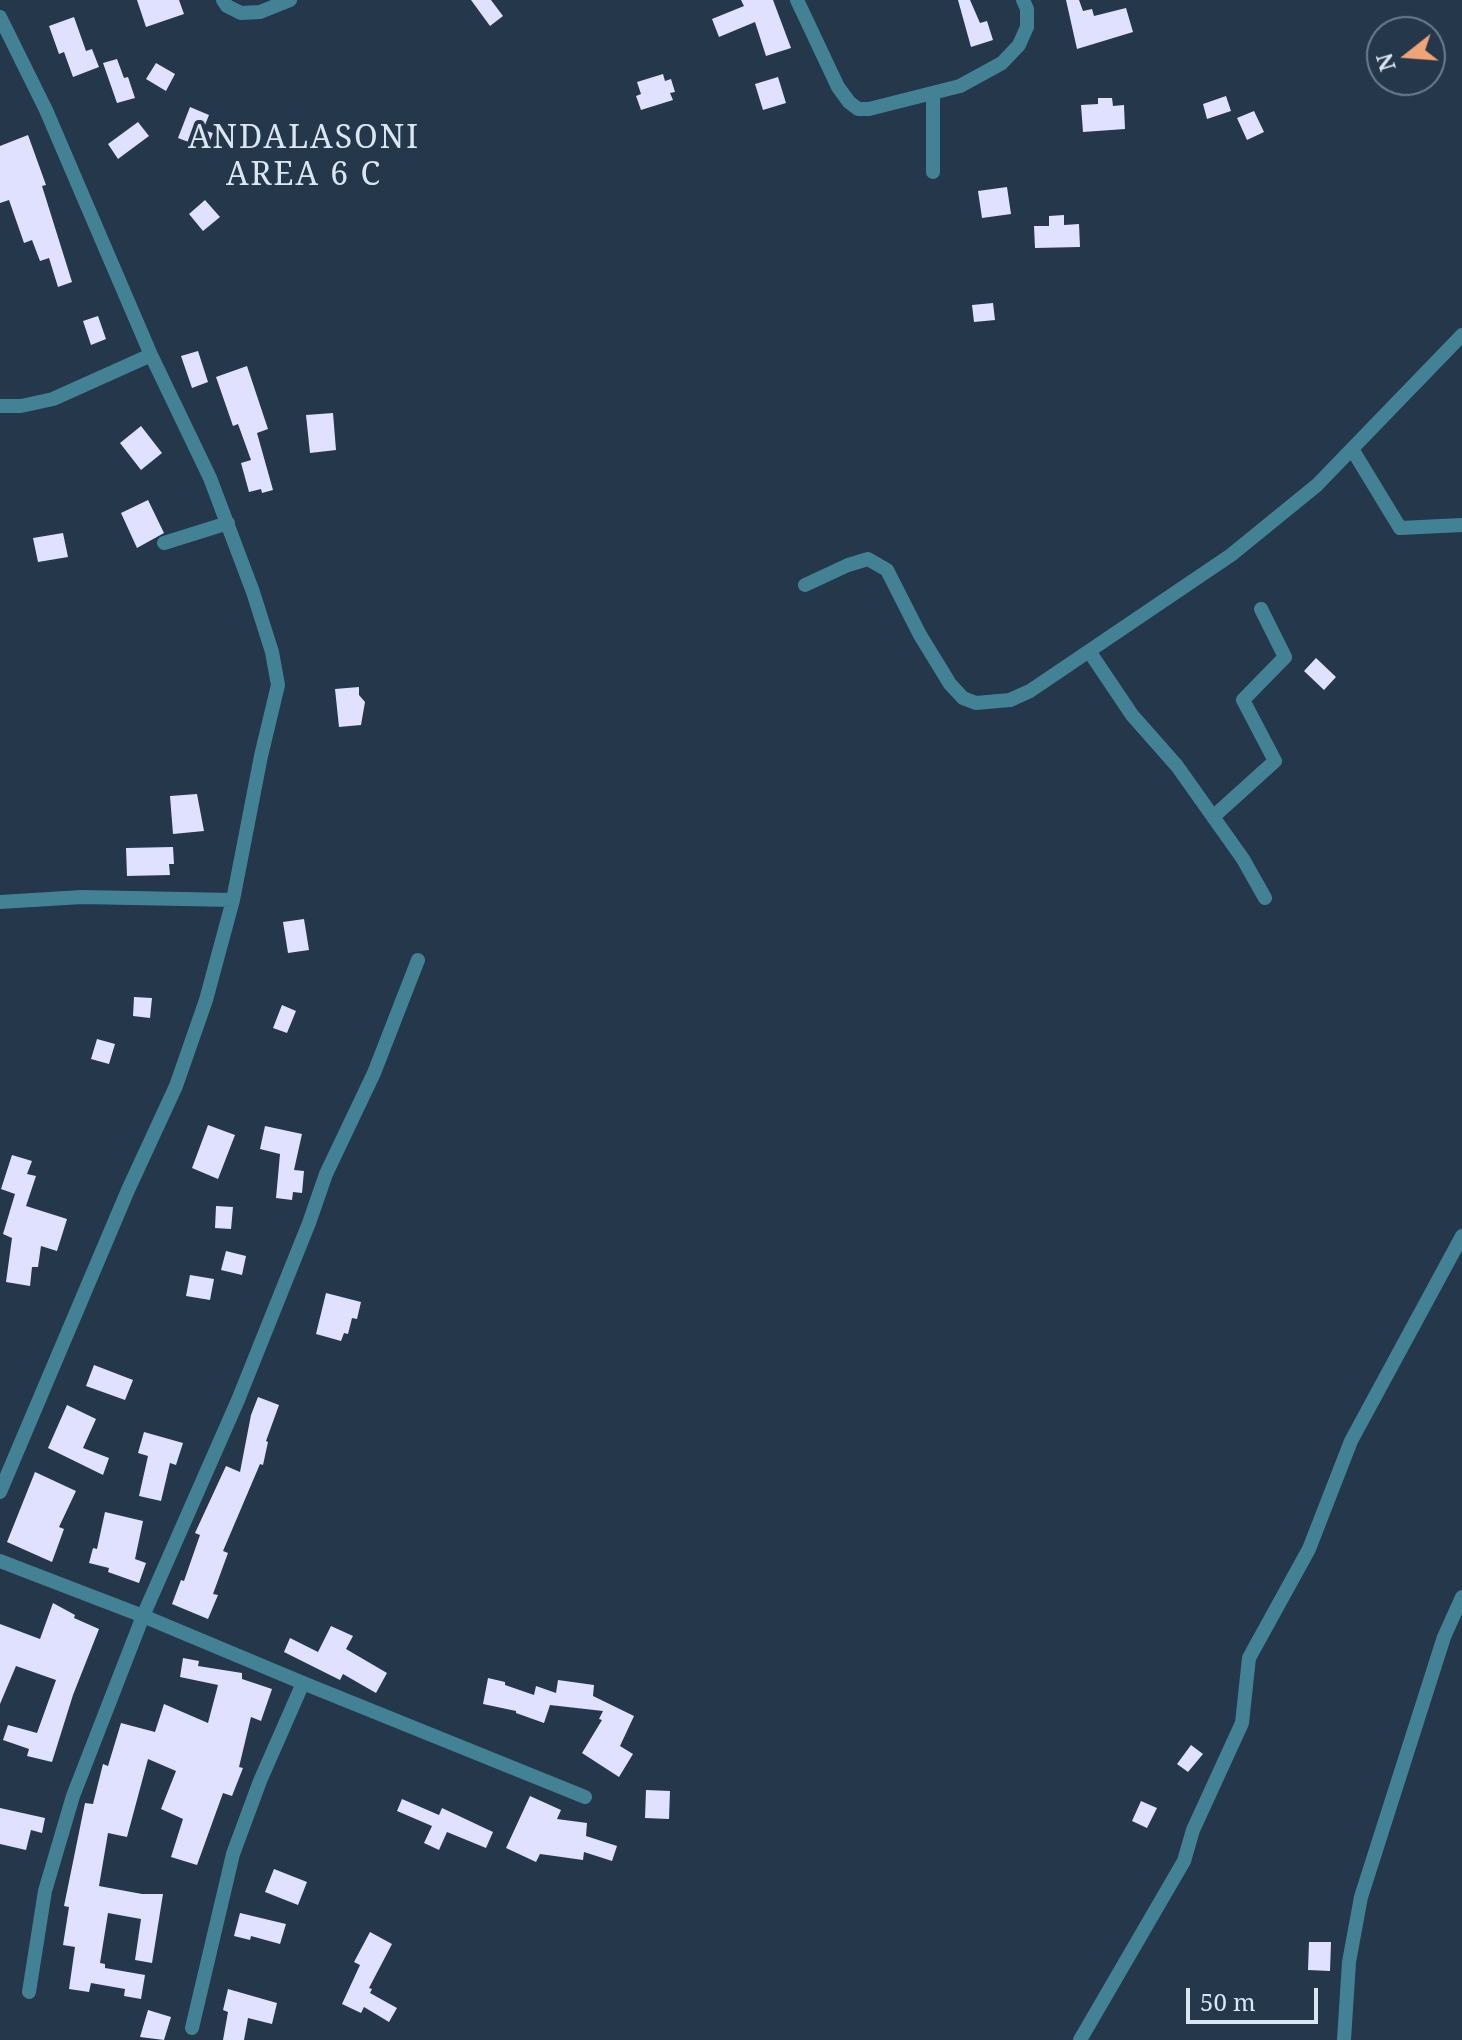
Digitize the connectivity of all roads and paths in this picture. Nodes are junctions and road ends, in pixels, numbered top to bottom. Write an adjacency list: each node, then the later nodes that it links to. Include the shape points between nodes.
1 (223, 0): 2 (street, via 241,13)
2 (290, 0)
3 (797, 0): 7 (street, via 838,87 858,109)
4 (1023, 0): 7 (street, via 1027,27 1002,63)
5 (0, 17): 6 (street)
6 (4, 33): 10 (street, via 46,110)
7 (933, 94): 8 (street)
8 (933, 172)
9 (1462, 335): 12 (street)
10 (151, 355): 11 (street, via 53,399); 13 (street)
11 (0, 406)
12 (1352, 449): 14 (street, via 1400,528); 18 (street, via 1317,485 1231,555)
13 (228, 523): 15 (street); 21 (street, via 278,685)
14 (1462, 525)
15 (164, 543)
16 (805, 585): 18 (street, via 868,559 887,570 950,684 976,703 1020,695)
17 (1261, 609): 19 (street, via 1285,657 1243,700 1275,761)
18 (1089, 651): 19 (street)
19 (1213, 817): 20 (street)
20 (1265, 898)
21 (233, 900): 22 (street, via 82,897); 25 (street, via 176,1086)
22 (0, 902)
23 (418, 960): 28 (street, via 374,1073 326,1174 238,1400)
24 (1462, 1236): 33 (street, via 1351,1441 1309,1549 1249,1658 1242,1723 1184,1861)
25 (0, 1492)
26 (0, 1561): 28 (street)
27 (1462, 1597): 34 (street, via 1444,1637 1361,1897 1349,1962)
28 (143, 1616): 29 (street); 31 (street, via 73,1796 45,1891)
29 (303, 1683): 30 (street); 32 (street, via 233,1854)
30 (585, 1797)
31 (29, 1992)
32 (192, 2028)
33 (1080, 2040)
34 (1344, 2040)

